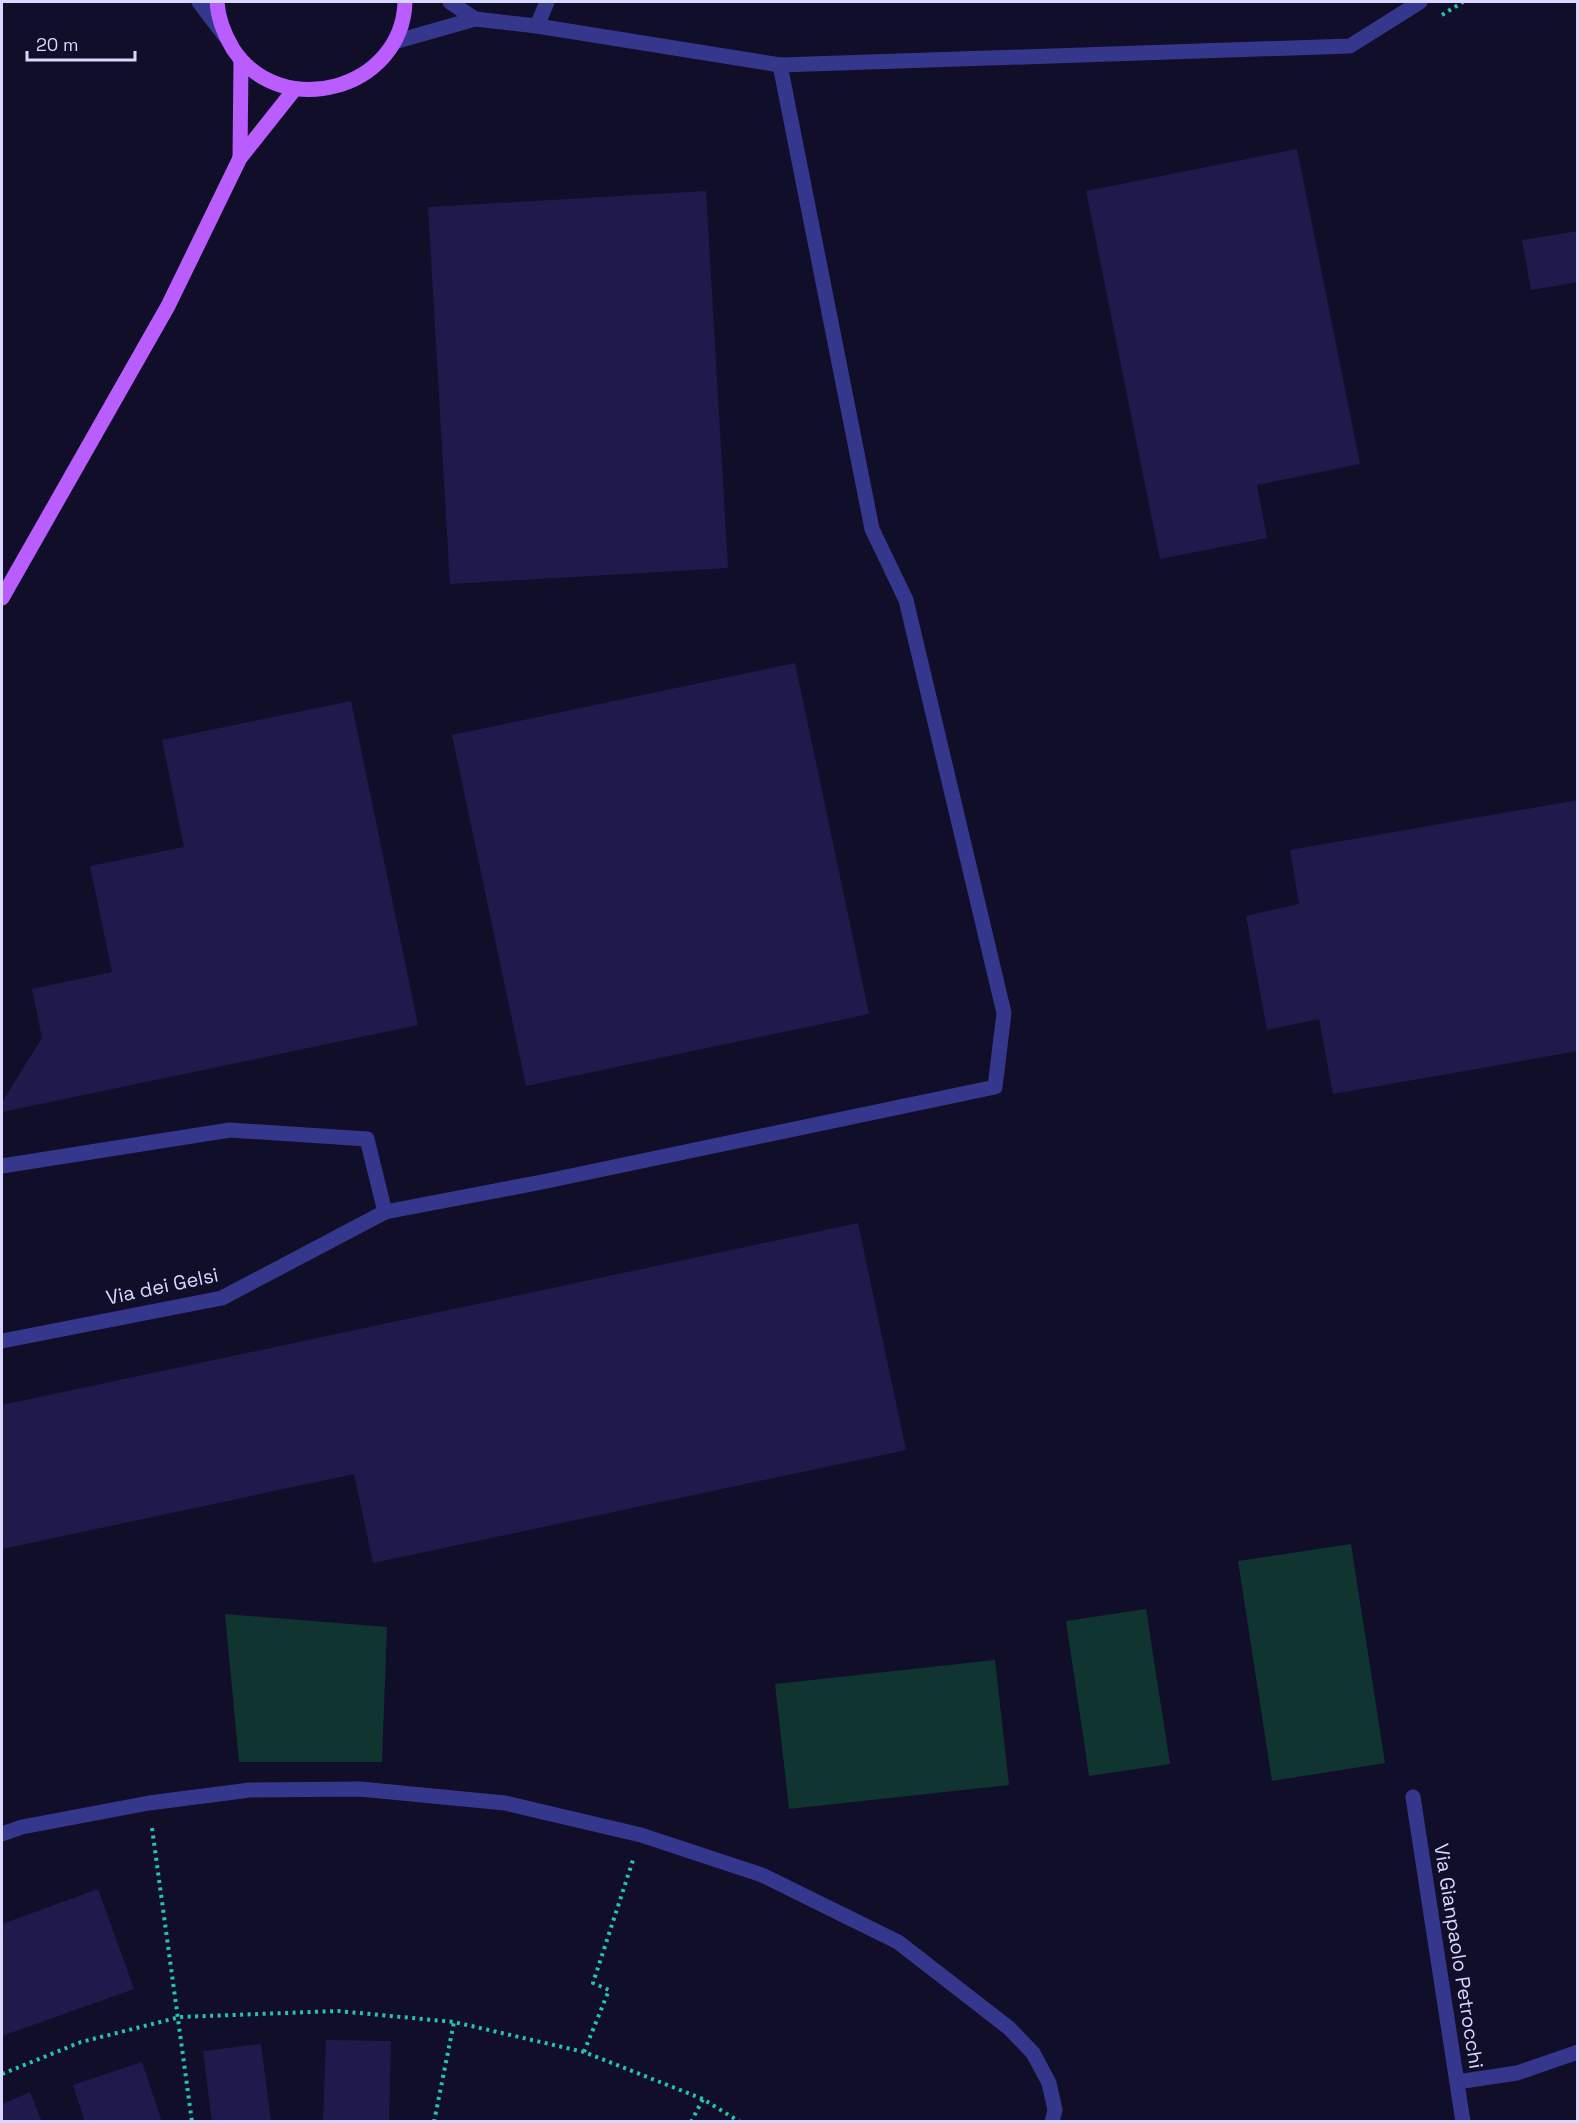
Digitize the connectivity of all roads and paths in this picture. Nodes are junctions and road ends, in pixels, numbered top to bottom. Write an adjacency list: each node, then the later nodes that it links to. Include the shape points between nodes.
1 (199, 2): 9 (street)
2 (217, 2): 9 (main road)
3 (405, 2): 10 (main road)
4 (450, 2): 7 (street)
5 (547, 2): 8 (street)
6 (1420, 2): 12 (street, via 1350,46)
7 (475, 19): 8 (street); 10 (street)
8 (537, 26): 12 (street)
9 (225, 35): 11 (main road)
10 (394, 42): 13 (main road, via 375,67 357,80 316,91)
11 (242, 61): 13 (main road, via 266,80); 14 (main road)
12 (780, 65): 17 (street, Via dei Gelsi, via 872,529 906,600 1004,1013 995,1087)
13 (294, 90): 14 (main road)
14 (240, 158): 15 (main road, via 168,306)
15 (2, 598)
16 (2, 1166): 17 (street, via 230,1130 366,1139)
17 (385, 1212): 18 (street, Via dei Gelsi, via 222,1298)
18 (2, 1341)
19 (1413, 1797): 28 (street, Via Gianpaolo Petrocchi)
20 (149, 1803): 21 (street); 22 (street, via 250,1790 360,1789 505,1803); 23 (path)
21 (2, 1834)
22 (641, 1835): 25 (path, via 594,1983 609,1990); 34 (street, via 762,1875 898,1942 1009,2028 1033,2053 1049,2083 1055,2110)
23 (180, 2017): 24 (path, via 338,2011); 27 (path, via 81,2042); 30 (path)
24 (454, 2022): 25 (path); 31 (path)
25 (584, 2052): 29 (path)
26 (1578, 2052): 28 (street, via 1517,2073)
27 (2, 2074)
28 (1457, 2082): 35 (street, Via Gianpaolo Petrocchi)
29 (703, 2099): 32 (path); 33 (path)
30 (192, 2121)
31 (434, 2121)
32 (691, 2121)
33 (740, 2121)
34 (1052, 2121)
35 (1463, 2121)

